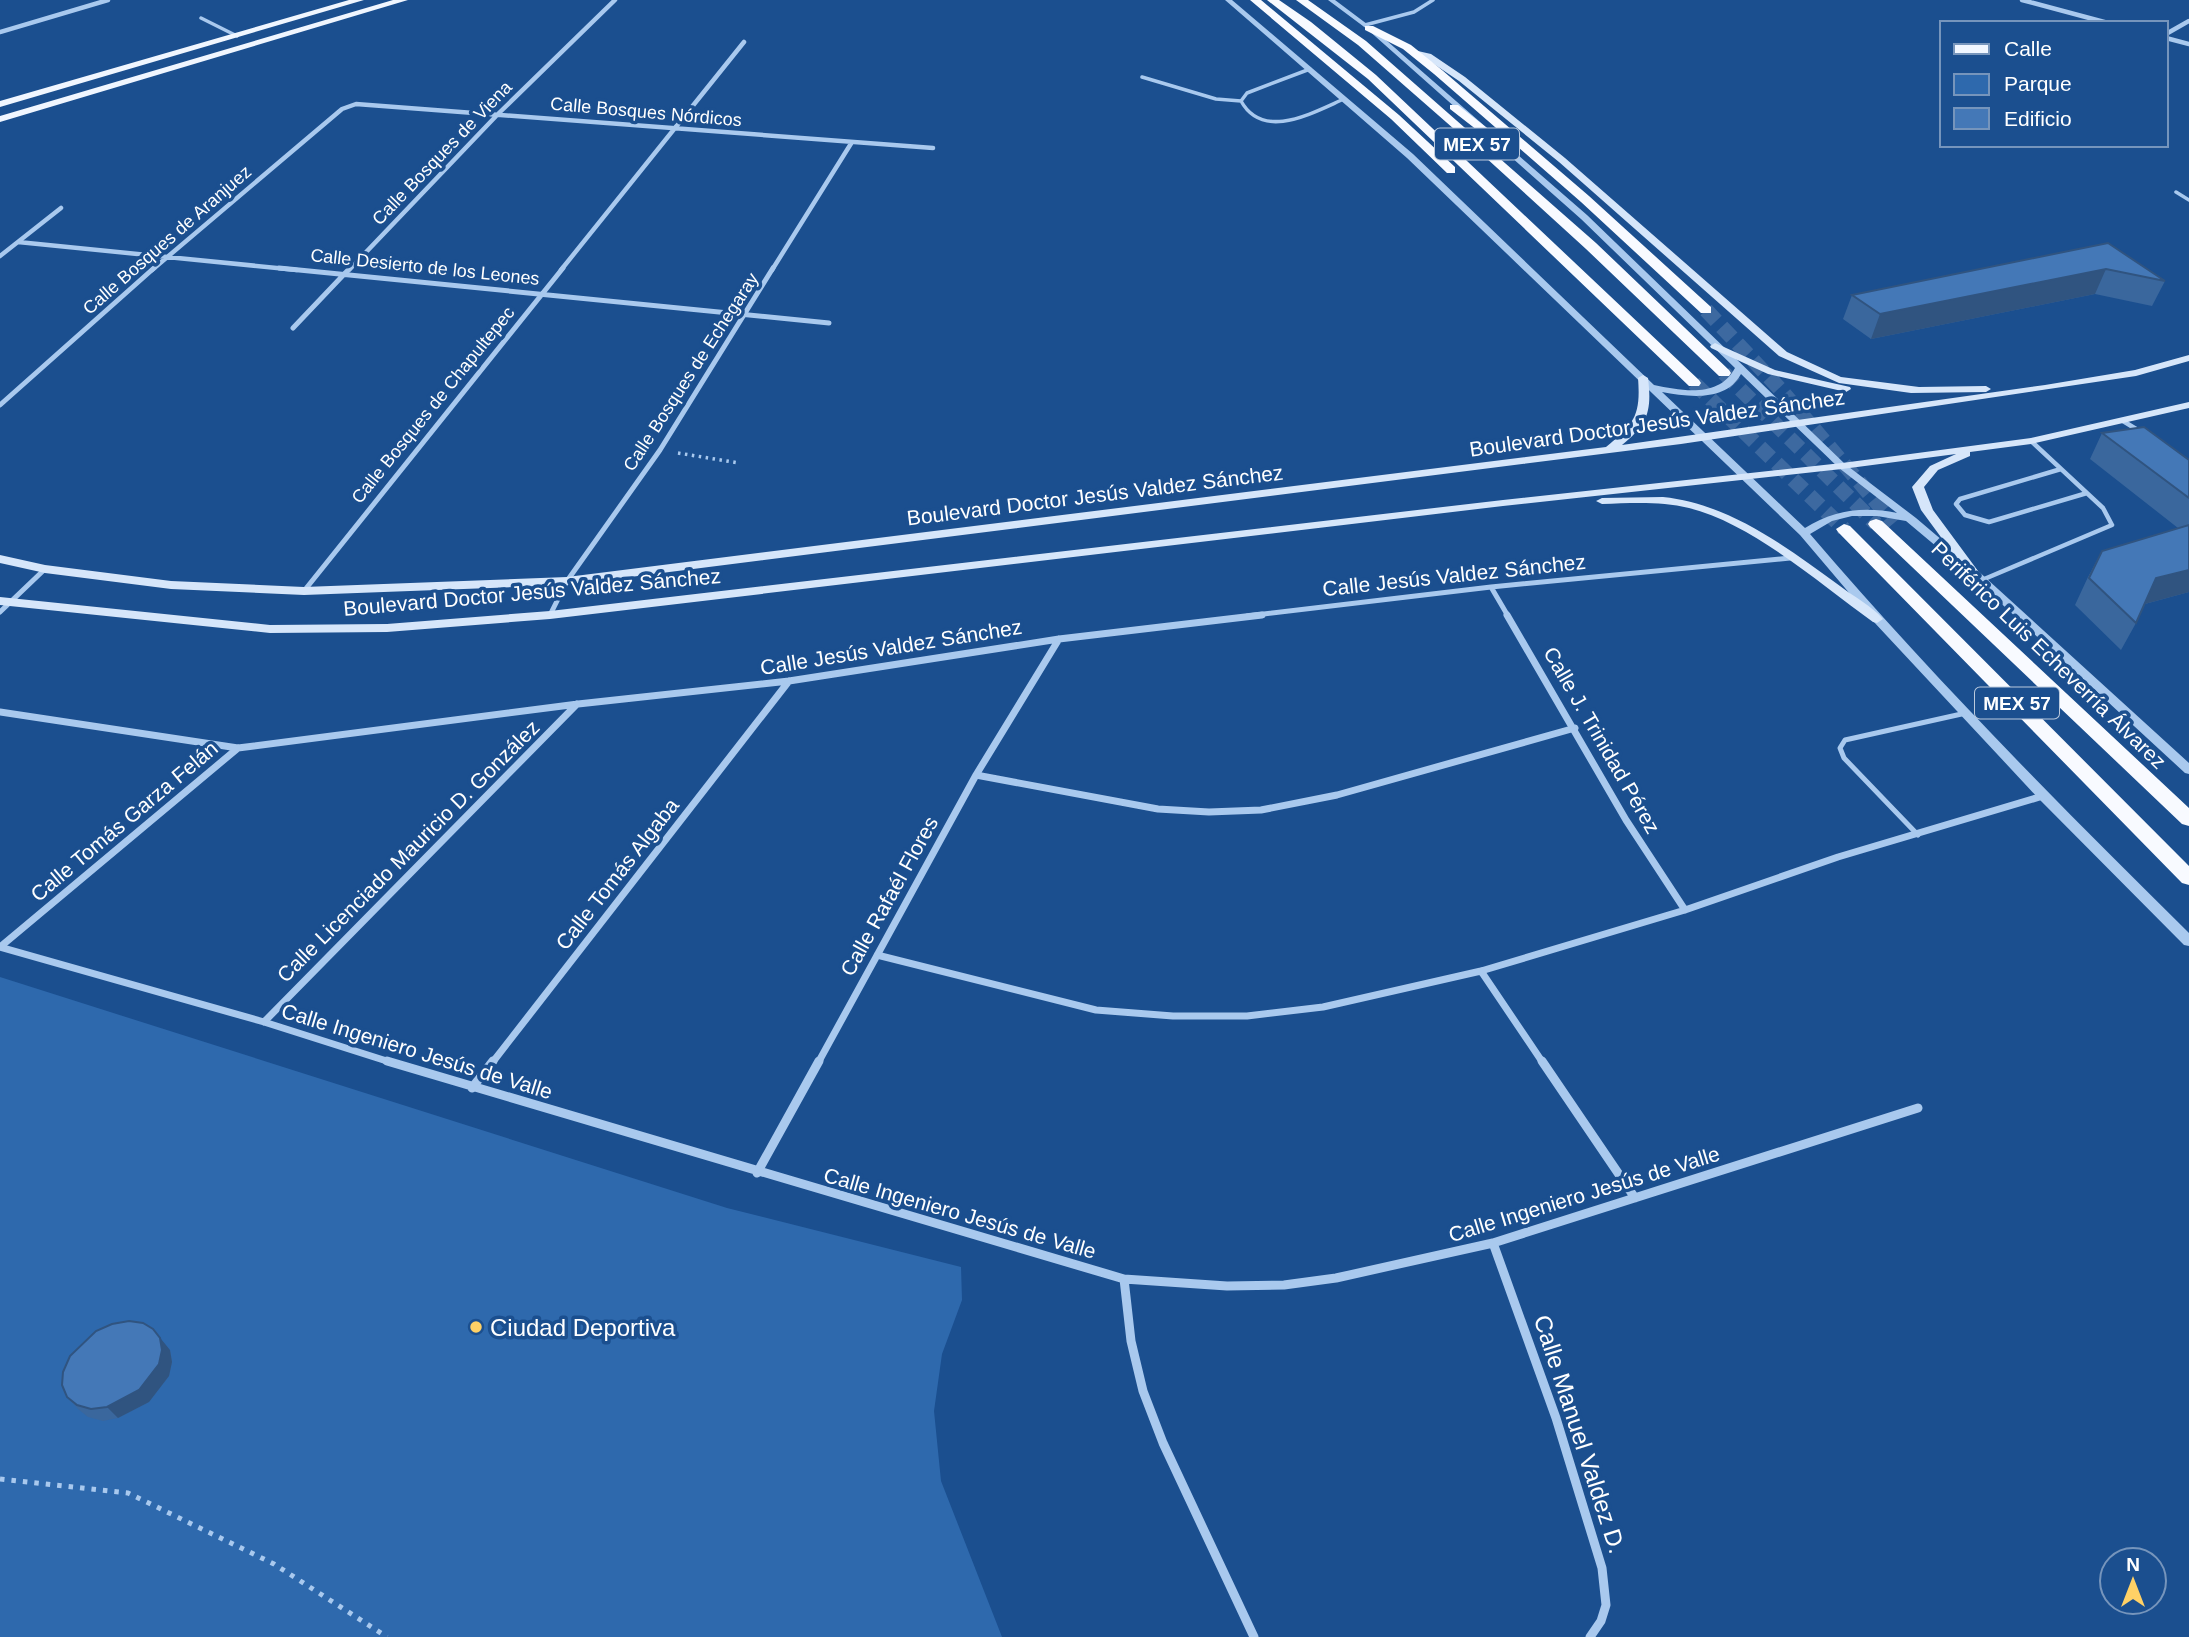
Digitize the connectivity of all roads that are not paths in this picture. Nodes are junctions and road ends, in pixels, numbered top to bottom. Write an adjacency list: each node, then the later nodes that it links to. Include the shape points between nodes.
1 (108, 0): 16 (street)
2 (359, 0): 18 (main road)
3 (402, 0): 27 (main road)
4 (615, 0): 32 (street, Calle Bosques de Viena)
5 (1228, 0): 24 (street)
6 (1255, 0): 41 (highway, via 1395,117 1466,184)
7 (1272, 0): 41 (highway, MEX 57, via 1372,77)
8 (1301, 0): 21 (highway, MEX 57)
9 (1331, 0): 15 (street)
10 (1433, 0): 15 (lane, via 1414,12)
11 (2022, 0): 13 (street)
12 (201, 18): 18 (lane)
13 (2101, 21)
14 (2189, 21): 17 (street)
15 (1367, 26): 23 (highway); 35 (street)
16 (0, 32)
17 (2168, 35)
18 (237, 36): 26 (main road)
19 (2168, 37): 22 (street)
20 (744, 42): 34 (street, Calle Bosques de Chapultepec)
21 (1362, 43): 35 (highway); 54 (highway, MEX 57, via 1560,218)
22 (2189, 44)
23 (1412, 51): 47 (highway); 59 (main road, via 1428,55 1462,79 1562,160 1783,354 1839,380)
24 (1310, 69): 28 (street); 29 (lane, via 1247,93)
25 (1142, 77): 29 (lane, via 1216,99)
26 (56, 88): 27 (main road); 30 (main road)
27 (71, 98): 33 (main road)
28 (1344, 99): 29 (lane, via 1292,121 1254,117); 55 (street)
29 (1241, 101)
30 (0, 104)
31 (356, 104): 32 (street, Calle Bosques Nórdicos); 44 (street, Calle Bosques de Aranjuez, via 342,109)
32 (498, 114): 34 (street, Calle Bosques Nórdicos); 45 (street, Calle Bosques de Viena)
33 (0, 119)
34 (677, 128): 36 (street, Calle Bosques Nórdicos); 46 (street, Calle Bosques de Chapultepec)
35 (1481, 128): 51 (street, via 1593,226)
36 (852, 142): 37 (street, Calle Bosques Nórdicos); 48 (street, Calle Bosques de Echegaray)
37 (933, 148)
38 (2176, 192): 39 (lane)
39 (2189, 200)
40 (61, 208): 42 (street)
41 (1513, 211): 56 (highway, MEX 57)
42 (18, 242): 43 (street); 44 (street, Calle Desierto de los Leones)
43 (0, 256)
44 (167, 257): 45 (street, Calle Desierto de los Leones); 60 (street, Calle Bosques de Aranjuez)
45 (345, 273): 46 (street, Calle Desierto de los Leones); 50 (street, Calle Bosques de Viena)
46 (541, 293): 48 (street, Calle Desierto de los Leones); 85 (street, Calle Bosques de Chapultepec)
47 (1706, 310)
48 (745, 315): 49 (street, Calle Desierto de los Leones); 83 (street, Calle Bosques de Echegaray, via 660,450)
49 (829, 323)
50 (293, 328)
51 (1715, 346): 53 (street); 59 (main road, via 1772,372 1838,389)
52 (2189, 358): 58 (main road, Boulevard Doctor Jesús Valdez Sánchez, via 2136,373)
53 (1740, 368): 57 (street, via 1737,378 1712,391 1693,394); 63 (street)
54 (1724, 373)
55 (1643, 378): 57 (street); 68 (main road, via 1643,419)
56 (1694, 383)
57 (1652, 387): 65 (street)
58 (2045, 388): 59 (main road); 63 (main road, Boulevard Doctor Jesús Valdez Sánchez)
59 (1920, 390)
60 (0, 405)
61 (2189, 405): 62 (main road, Boulevard Doctor Jesús Valdez Sánchez)
62 (2123, 421): 64 (lane); 66 (main road, Boulevard Doctor Jesús Valdez Sánchez)
63 (1800, 424): 65 (main road, Boulevard Doctor Jesús Valdez Sánchez); 69 (street)
64 (2145, 435)
65 (1702, 438): 68 (main road, Boulevard Doctor Jesús Valdez Sánchez); 71 (street)
66 (2031, 440): 67 (main road, Boulevard Doctor Jesús Valdez Sánchez); 70 (lane)
67 (1980, 448): 69 (main road, Boulevard Doctor Jesús Valdez Sánchez); 81 (main road, via 1934,468 1918,486 1927,510)
68 (1609, 450): 83 (main road, Boulevard Doctor Jesús Valdez Sánchez)
69 (1842, 466): 71 (main road, Boulevard Doctor Jesús Valdez Sánchez); 74 (street)
70 (2061, 469): 72 (lane); 72 (lane, via 1960,499 1956,504 1959,512 1989,522)
71 (1744, 478): 73 (main road, Boulevard Doctor Jesús Valdez Sánchez); 77 (street)
72 (2087, 493): 82 (lane, via 2112,525)
73 (1503, 503): 78 (main road, via 1668,501 1698,507 1745,529); 87 (main road, Boulevard Doctor Jesús Valdez Sánchez)
74 (1912, 520): 77 (street, via 1876,511 1852,512 1825,519); 81 (street)
75 (1885, 524): 99 (highway, Periférico Luis Echeverría Álvarez / MEX 57)
76 (1844, 529): 101 (highway, MEX 57)
77 (1804, 533): 88 (street)
78 (1790, 558): 84 (street, Calle Jesús Valdez Sánchez); 88 (main road)
79 (2, 562): 80 (main road, Boulevard Doctor Jesús Valdez Sánchez)
80 (45, 569): 85 (main road, Boulevard Doctor Jesús Valdez Sánchez, via 171,585); 86 (street)
81 (1972, 571): 82 (street)
82 (1982, 580): 96 (street)
83 (567, 581): 85 (main road, Boulevard Doctor Jesús Valdez Sánchez); 87 (street, Calle Bosques de Echegaray)
84 (1491, 587): 89 (street, Calle Jesús Valdez Sánchez); 94 (street, Calle J. Trinidad Pérez)
85 (304, 591)
86 (3, 605): 87 (main road, Boulevard Doctor Jesús Valdez Sánchez, via 270,629 387,628)
87 (550, 615)
88 (1877, 619): 93 (street)
89 (1059, 639): 90 (street, Calle Jesús Valdez Sánchez); 97 (street, Calle Rafaél Flores)
90 (789, 681): 91 (street, Calle Jesús Valdez Sánchez); 108 (street, Calle Tomás Algaba)
91 (578, 704): 95 (street, Calle Jesús Valdez Sánchez); 107 (street, Calle Licenciado Mauricio D. González)
92 (0, 712): 95 (street, Calle Jesús Valdez Sánchez)
93 (1966, 713): 98 (street); 100 (lane, via 1845,740 1840,748 1844,758)
94 (1575, 728): 97 (street, via 1337,795 1261,810 1158,809); 102 (street, Calle J. Trinidad Pérez, via 1626,820)
95 (238, 748): 104 (street, Calle Tomás Garza Felán)
96 (2189, 770)
97 (976, 775): 105 (street, Calle Rafaél Flores)
98 (2043, 796): 100 (street); 103 (street)
99 (2189, 819)
100 (1918, 835): 102 (street, via 1838,857)
101 (2189, 878)
102 (1685, 910): 106 (street)
103 (2189, 941)
104 (0, 947): 107 (street, Calle Ingeniero Jesús de Valle)
105 (877, 955): 106 (street, via 1096,1010 1174,1016 1247,1016 1323,1007); 110 (street, Calle Rafaél Flores)
106 (1481, 971): 111 (street)
107 (264, 1022): 108 (street, Calle Ingeniero Jesús de Valle)
108 (472, 1088): 110 (street, Calle Ingeniero Jesús de Valle)
109 (1918, 1108): 111 (street, Calle Ingeniero Jesús de Valle)
110 (757, 1173): 113 (street, Calle Ingeniero Jesús de Valle)
111 (1635, 1198): 112 (street, Calle Ingeniero Jesús de Valle)
112 (1493, 1243): 113 (street, Calle Ingeniero Jesús de Valle, via 1284,1285); 115 (street, Calle Manuel Valdez D., via 1556,1418 1602,1568 1608,1594 1605,1613)
113 (1124, 1279): 114 (street, via 1143,1391)
114 (1254, 1637)
115 (1590, 1637)

